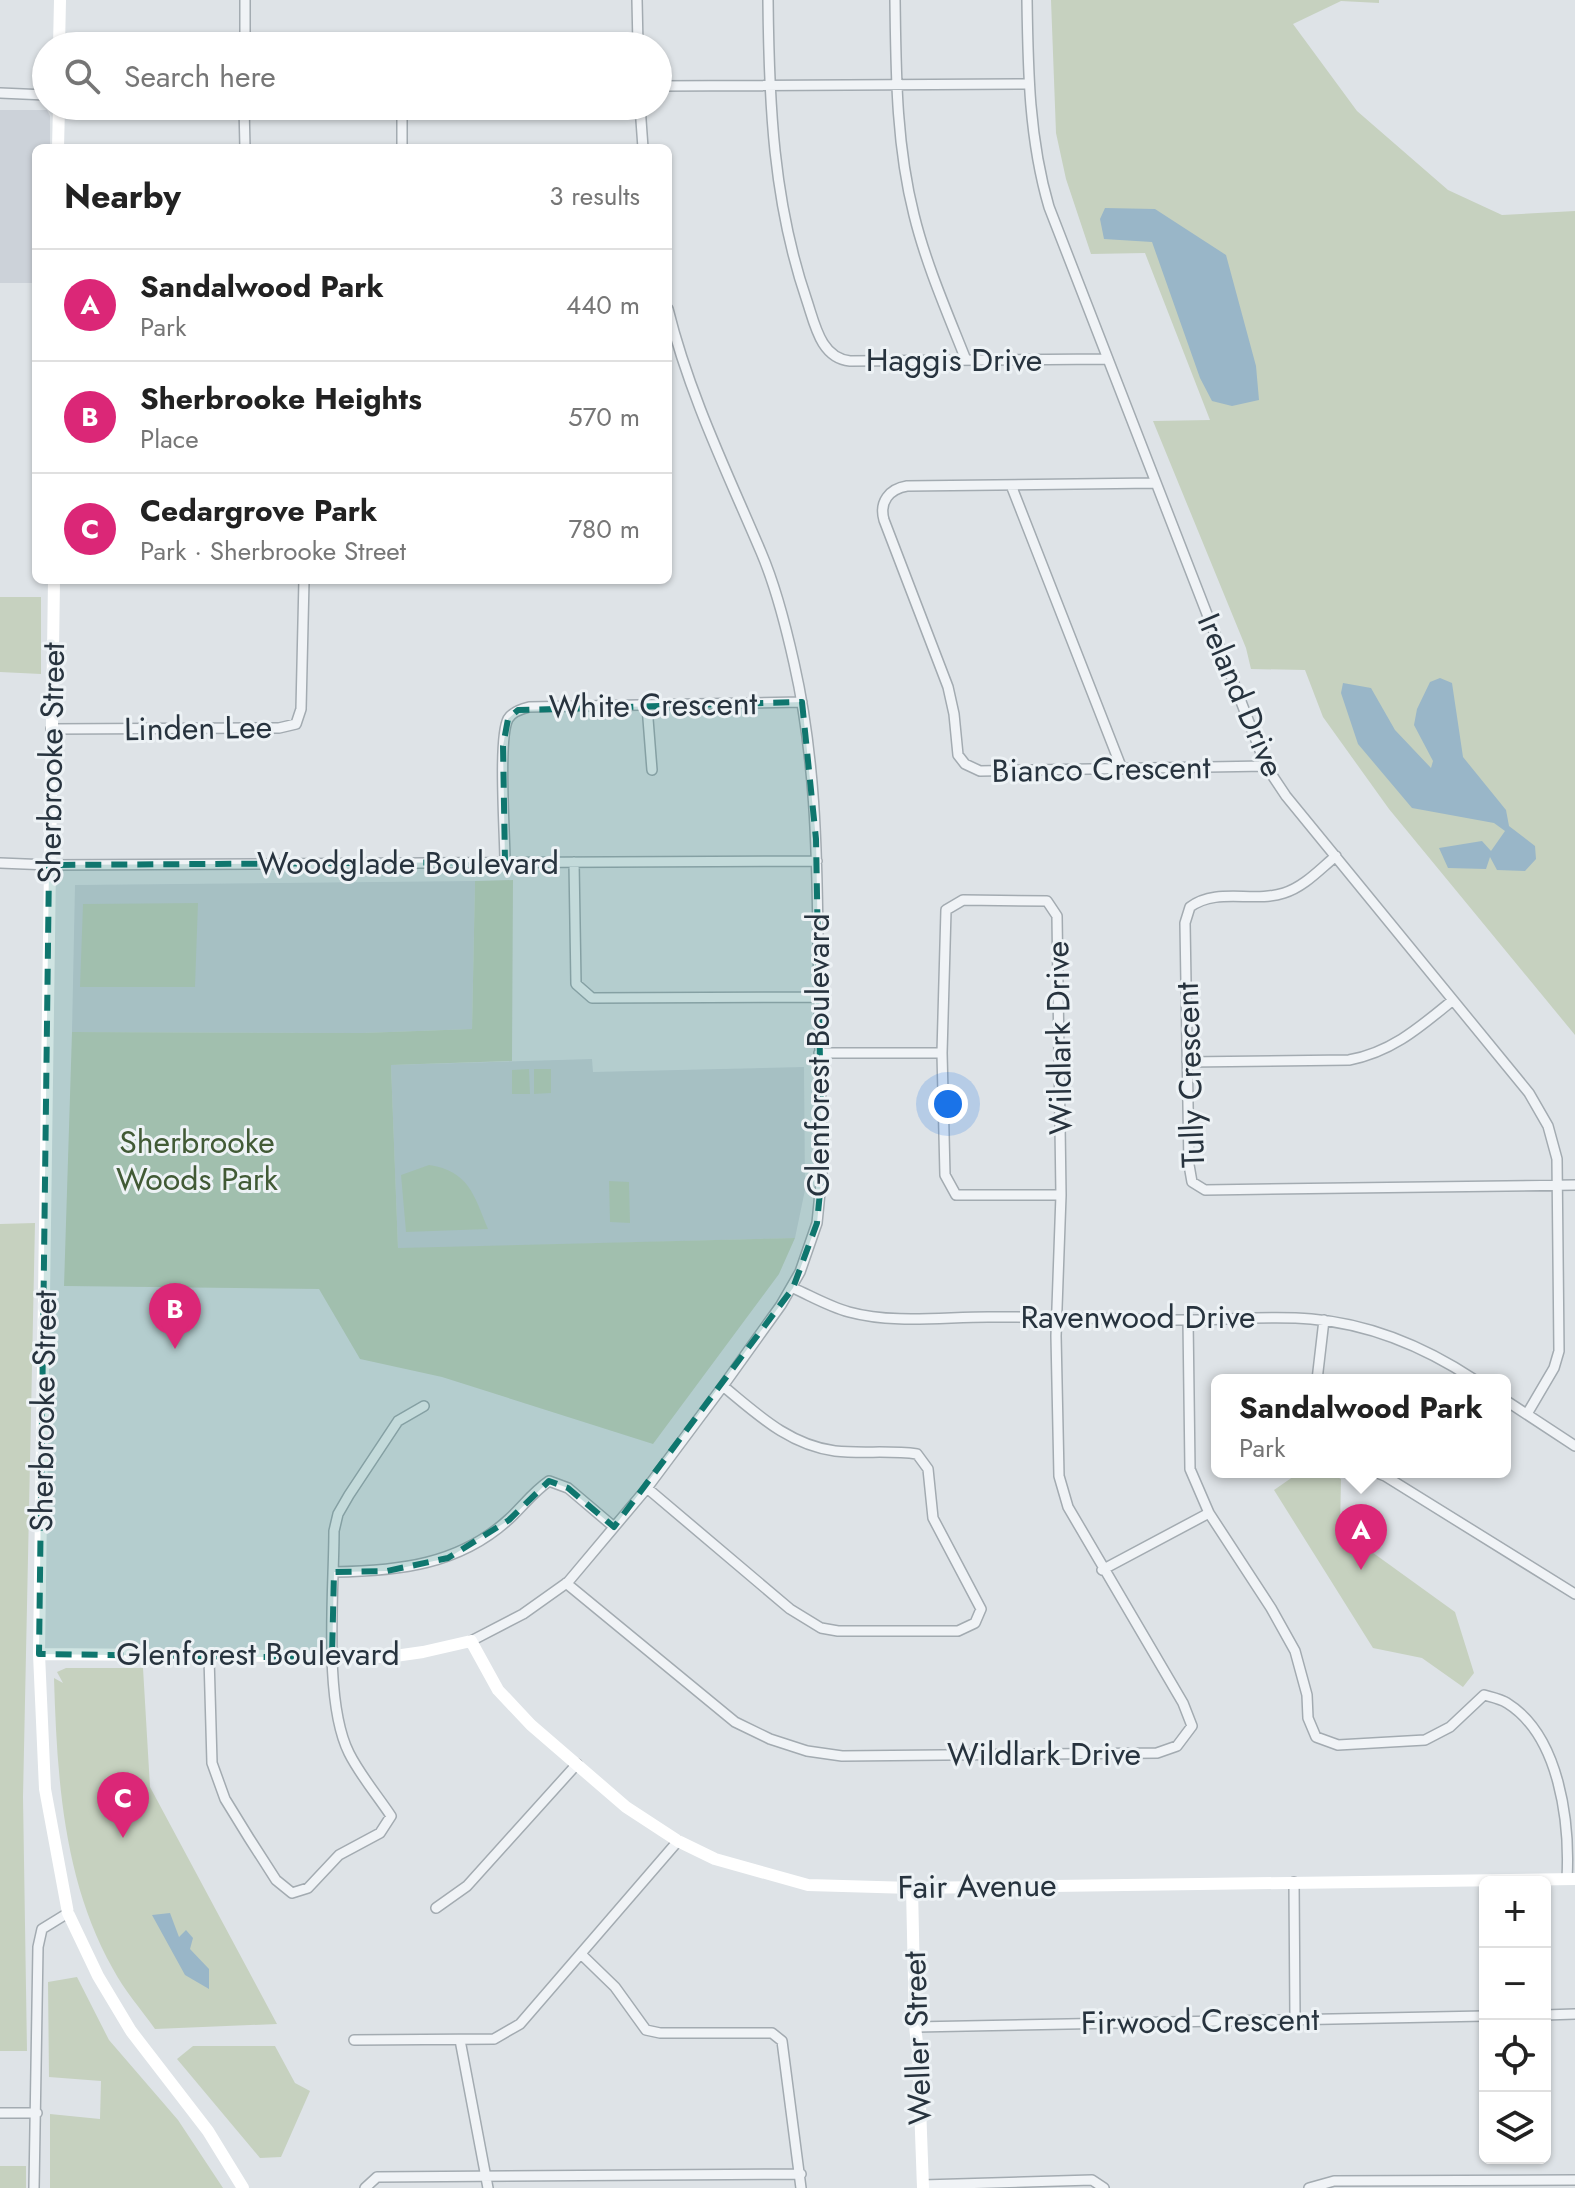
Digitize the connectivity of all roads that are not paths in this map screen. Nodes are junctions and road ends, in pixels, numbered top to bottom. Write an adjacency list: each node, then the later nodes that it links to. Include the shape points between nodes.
1 (60, 0): 7 (street)
2 (245, 0): 8 (street)
3 (637, 0): 9 (street)
4 (768, 0): 13 (street, Haggis Drive)
5 (895, 0): 11 (street)
6 (1027, 0): 10 (street, Ireland Drive)
7 (59, 32)
8 (245, 32)
9 (638, 32)
10 (1028, 84): 11 (street); 25 (street, Ireland Drive, via 1034,148 1049,207)
11 (896, 85): 13 (street); 26 (street, via 914,214)
12 (672, 86): 13 (street)
13 (769, 86): 26 (street, Haggis Drive, via 783,216 825,348 850,361)
14 (0, 93): 15 (street)
15 (32, 94)
16 (59, 120): 20 (street)
17 (244, 120): 21 (street)
18 (402, 120): 22 (street)
19 (641, 120): 23 (street)
20 (58, 144)
21 (245, 144)
22 (402, 144)
23 (643, 144)
24 (673, 348): 31 (street, Glenforest Boulevard, via 762,555)
25 (1107, 359): 26 (street, Haggis Drive); 27 (street, Ireland Drive)
26 (966, 360)
27 (1155, 483): 28 (street, Bianco Crescent); 34 (street, Ireland Drive)
28 (1011, 485): 35 (street); 35 (street, Bianco Crescent, via 907,486 891,492 882,506 948,687 958,755 969,768 980,771)
29 (54, 584): 33 (street, Sherbrooke Street)
30 (304, 584): 33 (street, Linden Lee, via 301,709 296,724)
31 (802, 702): 32 (street, White Crescent); 38 (street, Glenforest Boulevard)
32 (647, 706): 36 (street); 39 (street, White Crescent, via 529,707 508,719 503,746)
33 (51, 729): 42 (street, Sherbrooke Street)
34 (1266, 766): 35 (street, Bianco Crescent); 37 (street, Ireland Drive)
35 (1122, 769)
36 (652, 770)
37 (1336, 856): 44 (street, Ireland Drive); 47 (street, Tully Crescent, via 1285,893 1206,898 1190,907 1185,923)
38 (817, 861): 40 (street, Woodglade Boulevard); 43 (street, Glenforest Boulevard)
39 (505, 862): 40 (street, Woodglade Boulevard); 42 (street, Woodglade Boulevard)
40 (574, 862): 43 (street, via 576,984 592,998)
41 (0, 863): 42 (street, Woodglade Boulevard)
42 (49, 865): 71 (street, Sherbrooke Street)
43 (819, 997): 45 (street, Glenforest Boulevard)
44 (1453, 1000): 47 (street, via 1402,1041 1370,1056); 49 (street, Ireland Drive, via 1541,1110 1554,1145)
45 (819, 1053): 46 (street); 51 (street, Glenforest Boulevard, via 821,1196 812,1243)
46 (942, 1053): 50 (street, Wildlark Drive, via 945,1175 956,1195); 50 (street, Wildlark Drive, via 946,910 963,900 1047,901 1057,916 1058,933)
47 (1187, 1062): 49 (street, Tully Crescent, via 1189,1165 1192,1182 1205,1190)
48 (1575, 1185): 49 (street, Tully Crescent)
49 (1558, 1186): 60 (street, Ireland Drive, via 1559,1351)
50 (1061, 1195): 52 (street, Wildlark Drive)
51 (793, 1288): 52 (street, Ravenwood Drive, via 877,1318); 57 (street, Glenforest Boulevard)
52 (1057, 1316): 53 (street, Ravenwood Drive); 66 (street, Wildlark Drive, via 1059,1476 1068,1507)
53 (1188, 1320): 54 (street, Ravenwood Drive); 64 (street, via 1190,1469)
54 (1324, 1320): 55 (street); 56 (street, Ravenwood Drive, via 1405,1341)
55 (1318, 1374)
56 (1466, 1374)
57 (723, 1386): 63 (street, Glenforest Boulevard); 63 (street, via 778,1430 807,1445 917,1454 928,1469 933,1518 981,1609 975,1623 958,1631 821,1628 790,1609)
58 (1511, 1404): 60 (street)
59 (424, 1406): 67 (street, via 398,1421 338,1514)
60 (1527, 1414): 61 (street)
61 (1575, 1446)
62 (1388, 1478): 69 (street)
63 (647, 1488): 65 (street, Glenforest Boulevard)
64 (1209, 1513): 66 (street); 76 (street, via 1295,1651 1316,1737 1338,1745 1425,1740 1450,1727 1484,1695 1507,1702 1527,1721 1550,1758 1564,1799)
65 (614, 1527): 67 (street, via 568,1488 549,1481 509,1520 448,1558 387,1571); 68 (street, Glenforest Boulevard)
66 (1102, 1570): 68 (street, Wildlark Drive, via 1183,1703 1192,1726 1177,1746 1157,1753 842,1756 807,1751 735,1722)
67 (334, 1572): 73 (street)
68 (566, 1583): 70 (street, Glenforest Boulevard, via 523,1614)
69 (1575, 1594)
70 (471, 1641): 73 (street, Glenforest Boulevard, via 404,1655); 74 (street, Fair Avenue, via 498,1690)
71 (39, 1654): 72 (street, Glenforest Boulevard); 80 (street, Sherbrooke Street, via 45,1789)
72 (209, 1657): 73 (street, Glenforest Boulevard); 73 (street, via 212,1763 225,1799 276,1880 292,1893 308,1888 339,1855 380,1833 391,1816 349,1754 339,1726)
73 (332, 1658)
74 (577, 1764): 75 (street, Fair Avenue, via 626,1807); 79 (street, via 467,1886)
75 (678, 1841): 78 (street, Fair Avenue, via 750,1871 808,1885); 81 (street)
76 (1571, 1879): 77 (street, Fair Avenue)
77 (1294, 1882): 78 (street, Fair Avenue); 85 (street)
78 (912, 1888): 86 (street, Weller Street)
79 (436, 1908)
80 (68, 1913): 90 (street, via 42,1929 38,1947); 96 (street, Sherbrooke Street, via 131,2031 208,2131)
81 (582, 1955): 88 (street, via 520,2024 494,2039); 91 (street, via 615,1987 646,2030 772,2033 782,2041)
82 (1575, 2014): 83 (street)
83 (1551, 2015)
84 (1479, 2016): 85 (street, Firwood Crescent)
85 (1295, 2018): 86 (street, Firwood Crescent)
86 (915, 2027): 94 (street, Weller Street)
87 (354, 2040): 88 (street)
88 (460, 2040): 92 (street)
89 (0, 2113): 90 (street)
90 (37, 2113): 95 (street)
91 (801, 2174): 92 (street); 99 (street)
92 (486, 2177): 97 (street, via 377,2177); 98 (street)
93 (1575, 2180): 101 (street, via 1334,2181)
94 (923, 2187): 100 (street, via 1092,2180)
95 (34, 2188)
96 (243, 2188)
97 (365, 2188)
98 (488, 2188)
99 (801, 2188)
100 (1104, 2188)
101 (1309, 2188)

